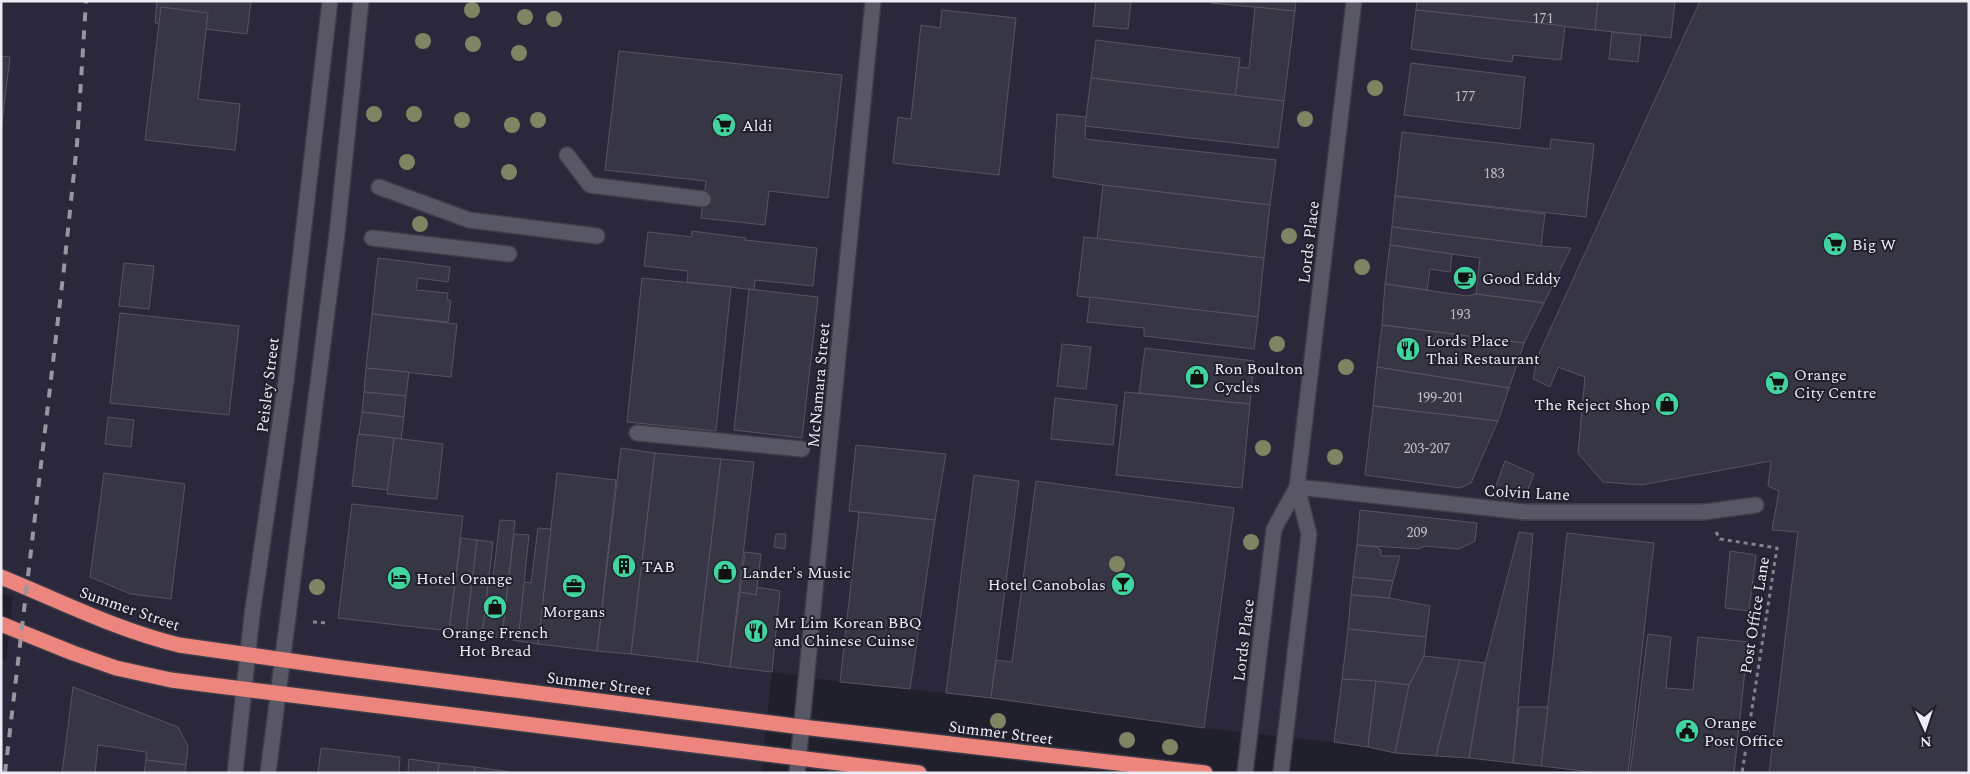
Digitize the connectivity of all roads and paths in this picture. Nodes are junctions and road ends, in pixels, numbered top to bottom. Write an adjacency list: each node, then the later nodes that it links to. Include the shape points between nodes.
1 (330, 1): 20 (street, Peisley Street, via 286,381)
2 (362, 1): 21 (street, via 337,234)
3 (873, 1): 24 (street, McNamara Street)
4 (1354, 1): 13 (street, Lords Place)
5 (567, 155): 7 (street, via 590,186)
6 (379, 188): 8 (street, via 469,220)
7 (703, 199)
8 (597, 236)
9 (372, 238): 10 (street)
10 (509, 254)
11 (637, 433): 12 (street)
12 (802, 449)
13 (1297, 487): 15 (street, Colvin Lane, via 1525,512); 30 (street, Lords Place, via 1274,529); 31 (street, Lords Place, via 1309,534)
14 (1756, 505): 15 (street, Colvin Lane)
15 (1704, 512): 32 (path, Post Office Lane, via 1720,539 1777,548)
16 (1, 577): 20 (highway, Summer Street, via 154,639)
17 (313, 622): 18 (path)
18 (328, 623)
19 (1, 624): 22 (highway, via 116,668 171,680)
20 (248, 653): 21 (highway, Summer Street); 22 (street, Peisley Street)
21 (282, 659): 23 (street); 24 (highway, Summer Street)
22 (244, 690): 23 (highway); 26 (street, Peisley Street)
23 (278, 694): 25 (highway); 27 (street)
24 (802, 726): 25 (street, McNamara Street); 29 (highway, Summer Street)
25 (798, 765): 28 (highway)
26 (235, 773)
27 (268, 773)
28 (919, 773)
29 (1205, 773)
30 (1245, 773)
31 (1281, 773)
32 (1742, 773)

